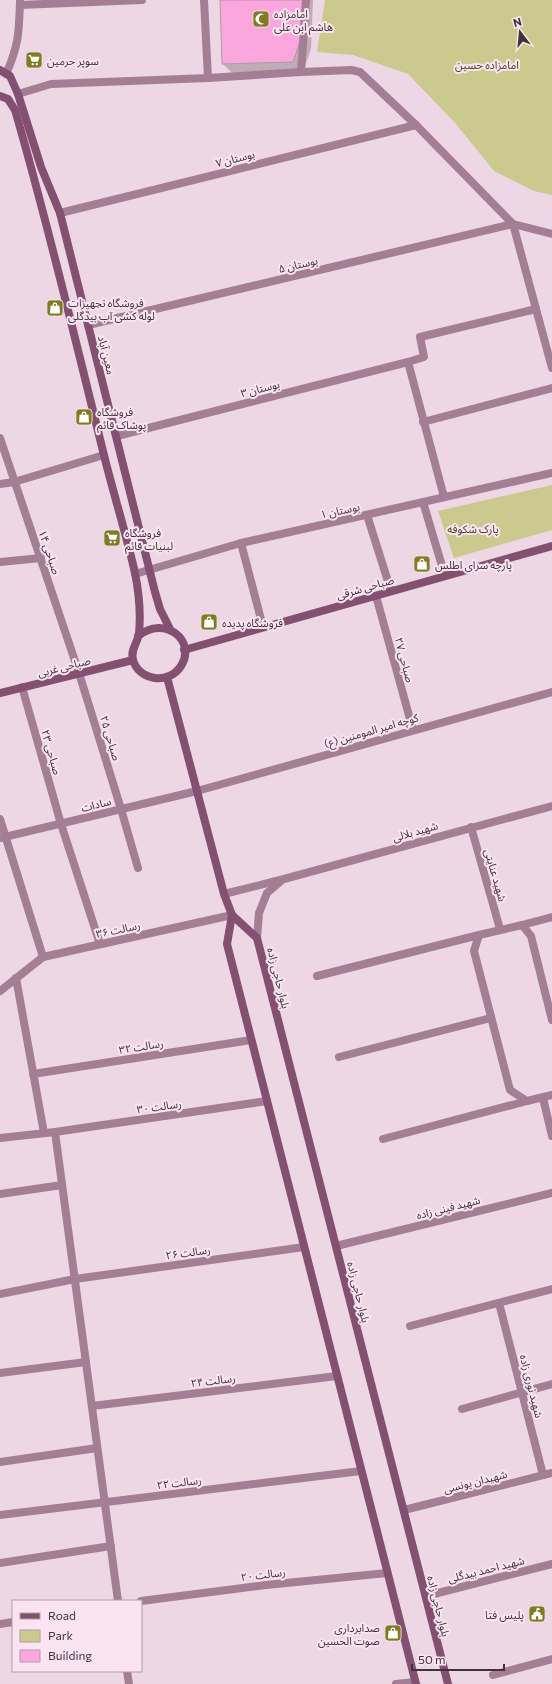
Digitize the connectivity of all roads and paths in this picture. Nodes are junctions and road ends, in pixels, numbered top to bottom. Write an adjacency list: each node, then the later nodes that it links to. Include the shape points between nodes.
1 (142, 0): 4 (street)
2 (204, 0): 7 (street)
3 (306, 0): 6 (street)
4 (20, 3): 5 (street, via 20,33 15,54)
5 (3, 72): 8 (street, معین آباد, via 10,76)
6 (301, 72): 7 (street); 10 (street, via 360,72)
7 (208, 78): 8 (street, via 50,84)
8 (18, 94): 11 (street, معین آباد, via 41,167)
9 (0, 96): 22 (street, via 8,99 15,110 39,192)
10 (416, 125): 11 (street, بوستان ۷); 12 (street)
11 (60, 213): 15 (street, معین آباد)
12 (513, 224): 13 (street); 14 (street); 15 (street, بوستان ۵)
13 (552, 234)
14 (536, 309): 16 (street, بوستان ۳, via 420,337 424,357); 17 (street)
15 (88, 325): 20 (street, معین آباد)
16 (408, 362): 19 (street); 20 (street, بوستان ۳)
17 (552, 368)
18 (552, 388): 19 (street)
19 (423, 422): 26 (street)
20 (117, 436): 33 (street, معین آباد)
21 (0, 438): 24 (street, صباحی ۱۴)
22 (104, 456): 24 (street); 34 (street)
23 (552, 473): 26 (street, بوستان ۱)
24 (14, 482): 25 (street); 31 (street, صباحی ۱۴)
25 (0, 484)
26 (444, 497): 27 (street, بوستان ۱)
27 (424, 502): 28 (street, بوستان ۱); 35 (street)
28 (367, 515): 29 (street, بوستان ۱); 36 (street)
29 (241, 543): 33 (street, بوستان ۱); 38 (street)
30 (552, 546): 35 (street, صباحی شرقی)
31 (41, 558): 32 (street); 43 (street, صباحی ۱۴)
32 (0, 562)
33 (151, 571): 34 (street, بوستان ۱); 39 (street, معین آباد, via 160,609)
34 (135, 574): 40 (street, via 141,614)
35 (445, 576): 36 (street, صباحی شرقی)
36 (391, 592): 37 (street, صباحی شرقی)
37 (376, 596): 38 (street, صباحی شرقی); 48 (street, صباحی ۲۷)
38 (263, 627): 41 (street, صباحی شرقی)
39 (170, 629): 40 (street, via 153,628); 41 (street, via 182,641)
40 (138, 636): 42 (street, via 132,652)
41 (184, 650): 44 (street, via 181,666)
42 (133, 660): 43 (street, صباحی غربی); 44 (street, via 137,668 150,678)
43 (79, 673): 45 (street, صباحی غربی); 51 (street, صباحی ۲۵)
44 (167, 677): 49 (street, بلوار حاجی زاده)
45 (22, 687): 47 (street, صباحی غربی); 53 (street, صباحی ۲۳)
46 (552, 692): 48 (street, کوچه امیر المومنین (ع))
47 (0, 693)
48 (413, 730): 49 (street, کوچه امیر المومنین (ع))
49 (197, 791): 51 (street, سادات); 58 (street, بلوار حاجی زاده)
50 (552, 806): 54 (street, شهید بلالی)
51 (121, 809): 53 (street, سادات); 56 (street, صباحی ۲۵)
52 (0, 819): 55 (street)
53 (61, 824): 55 (street, سادات); 65 (street, صباحی ۲۳)
54 (471, 827): 57 (street, شهید بلالی); 62 (street, شهید عنایتی)
55 (3, 837): 66 (street)
56 (138, 868)
57 (284, 879): 58 (street, شهید بلالی); 64 (street, via 267,893 259,913)
58 (224, 894): 59 (street, بلوار حاجی زاده)
59 (232, 915): 64 (street, بلوار حاجی زاده); 65 (street, رسالت ۳۶); 73 (street, via 227,944)
60 (552, 917): 61 (street)
61 (522, 925): 62 (street); 70 (street, via 531,936)
62 (500, 929): 63 (street)
63 (479, 935): 67 (street); 71 (street, via 474,951)
64 (257, 938): 88 (street, بلوار حاجی زاده)
65 (100, 944): 66 (street, رسالت ۳۶)
66 (43, 956): 68 (street, رسالت ۳۶)
67 (317, 976)
68 (16, 978): 69 (street, رسالت ۳۶); 75 (street)
69 (0, 991)
70 (550, 1003): 72 (street)
71 (491, 1018): 74 (street); 79 (street, via 510,1090)
72 (552, 1020)
73 (251, 1040): 75 (street, رسالت ۳۲); 78 (street)
74 (339, 1057)
75 (34, 1074): 81 (street)
76 (552, 1095): 77 (street)
77 (543, 1098): 79 (street); 82 (street)
78 (267, 1101): 80 (street, رسالت ۳۰); 89 (street)
79 (527, 1101): 84 (street)
80 (55, 1132): 81 (street, رسالت ۳۰); 85 (street)
81 (44, 1133): 83 (street, رسالت ۳۰)
82 (552, 1136)
83 (0, 1138)
84 (383, 1139)
85 (62, 1185): 87 (street); 90 (street)
86 (552, 1193): 88 (street, شهید فینی زاده)
87 (0, 1194)
88 (336, 1246): 108 (street, بلوار حاجی زاده)
89 (304, 1247): 90 (street, رسالت ۲۶); 97 (street)
90 (75, 1279): 92 (street, رسالت ۲۶); 95 (street)
91 (552, 1289): 93 (street)
92 (0, 1294)
93 (499, 1303): 94 (street); 99 (street, شهید نوری زاده)
94 (410, 1326)
95 (86, 1362): 96 (street); 100 (street)
96 (0, 1373)
97 (337, 1376): 100 (street, رسالت ۲۴); 104 (street)
98 (552, 1384): 99 (street)
99 (522, 1392): 101 (street); 106 (street, شهید نوری زاده)
100 (92, 1406): 102 (street)
101 (462, 1408)
102 (97, 1448): 103 (street); 107 (street)
103 (0, 1462)
104 (361, 1471): 107 (street, رسالت ۲۲); 113 (street)
105 (552, 1473): 106 (street, شهیدان یونسی)
106 (543, 1475): 108 (street, شهیدان یونسی)
107 (105, 1503): 109 (street, رسالت ۲۲); 110 (street)
108 (404, 1510): 114 (street, بلوار حاجی زاده)
109 (0, 1515)
110 (111, 1546): 111 (street); 115 (street)
111 (0, 1563)
112 (552, 1564): 114 (street, شهید احمد بیدگلی)
113 (387, 1573): 116 (street, رسالت ۲۰, via 266,1584); 122 (street)
114 (426, 1596): 125 (street, بلوار حاجی زاده)
115 (118, 1600)
116 (142, 1601)
117 (12, 1622): 118 (street)
118 (0, 1624)
119 (552, 1659): 121 (street)
120 (127, 1672): 123 (street)
121 (493, 1675)
122 (416, 1683): 124 (street)
123 (129, 1684)
124 (396, 1684)
125 (448, 1684)

